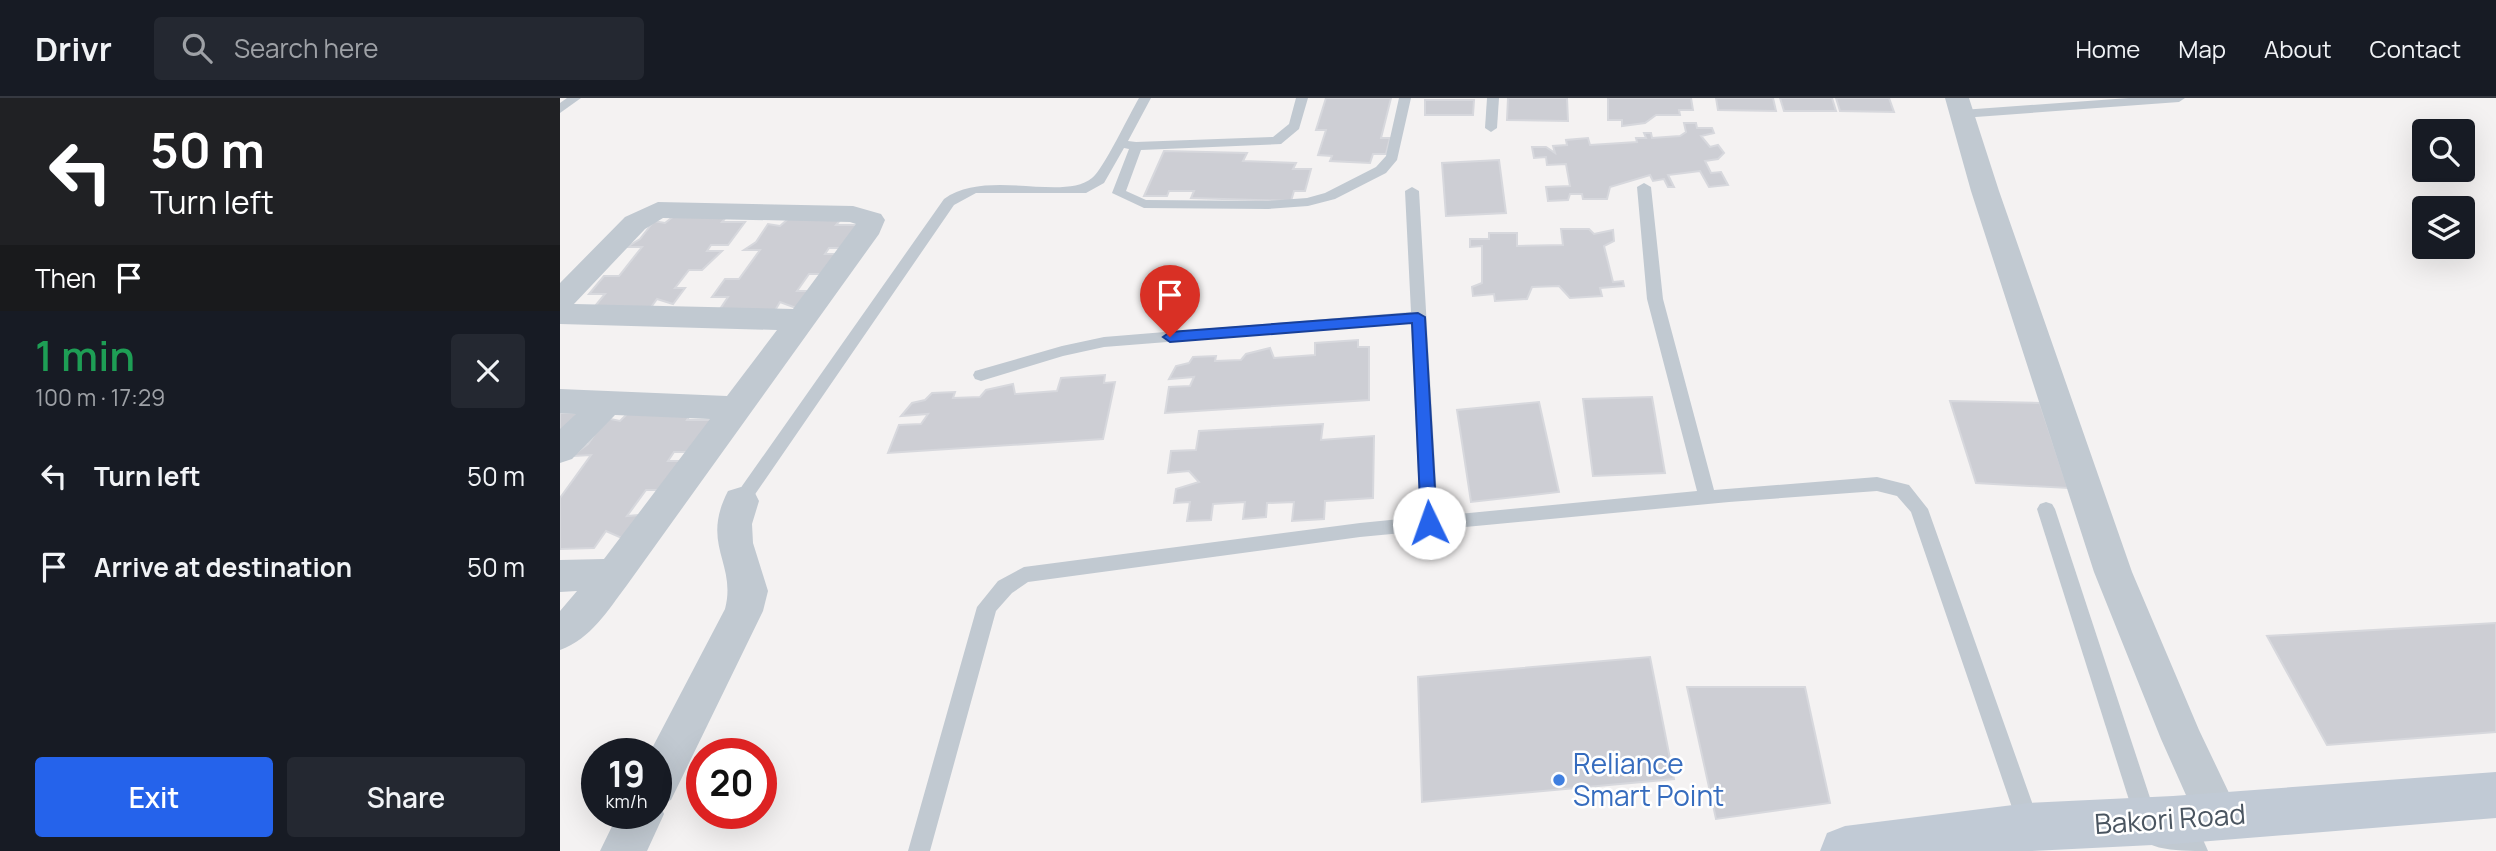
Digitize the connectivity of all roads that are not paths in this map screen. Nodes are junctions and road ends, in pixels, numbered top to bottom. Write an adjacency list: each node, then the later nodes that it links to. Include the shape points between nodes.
1 (575, 98): 8 (lane)
2 (1145, 98): 10 (lane)
3 (1302, 98): 11 (lane, via 1296,126 1276,141)
4 (1405, 98): 11 (lane, via 1396,145 1381,170 1308,202 1144,204 1119,194)
5 (1493, 98): 9 (lane)
6 (2179, 98): 7 (lane)
7 (1960, 106): 32 (street, via 2113,572)
8 (560, 109)
9 (1491, 128)
10 (1119, 143): 11 (lane); 24 (lane, via 1099,180 1081,190 975,189 949,202)
11 (1136, 146)
12 (1644, 187): 23 (lane, via 1655,299)
13 (1412, 191): 16 (lane)
14 (560, 301): 17 (street, via 635,223 658,210 853,215 871,220)
15 (560, 314): 17 (street)
16 (1418, 317): 18 (lane, via 1104,342); 26 (lane)
17 (801, 320): 21 (street)
18 (981, 375)
19 (560, 401): 20 (street)
20 (607, 403): 21 (street); 22 (street)
21 (735, 408): 27 (street)
22 (560, 450)
23 (1707, 497): 26 (lane); 34 (lane, via 1877,484 1903,489 1919,509)
24 (741, 501): 30 (street, via 734,523 749,591 744,611)
25 (2046, 509): 33 (lane)
26 (1429, 523): 37 (lane, via 1024,575 1005,587 987,607)
27 (614, 574): 28 (street); 29 (street, via 575,622)
28 (560, 576)
29 (560, 633)
30 (672, 753)
31 (2496, 794): 32 (street, Bakori Road)
32 (2218, 816): 33 (street, Bakori Road)
33 (2147, 822): 34 (street, Bakori Road); 39 (street)
34 (2029, 827): 38 (street, Bakori Road)
35 (634, 829): 36 (street)
36 (623, 851)
37 (919, 851)
38 (1846, 851)
39 (2185, 851)

